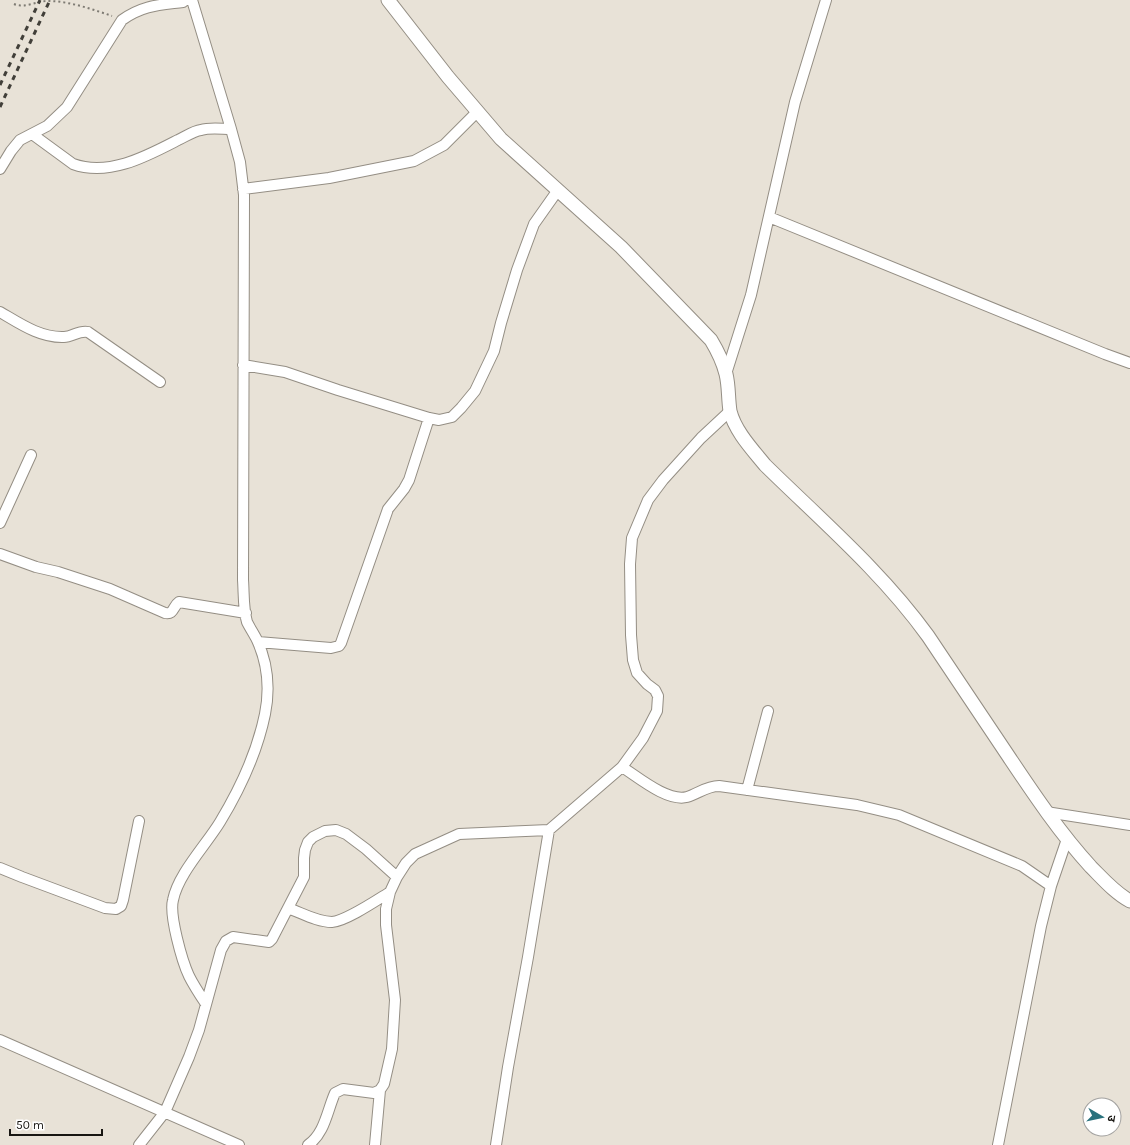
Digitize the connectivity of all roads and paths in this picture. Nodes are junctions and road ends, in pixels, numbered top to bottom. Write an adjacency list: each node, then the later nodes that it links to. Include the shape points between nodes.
1 (185, 0): 6 (street, via 155,5)
2 (192, 0): 8 (street)
3 (388, 0): 7 (street)
4 (826, 0): 13 (street, via 799,90)
5 (14, 4): 6 (path, via 19,6 56,2 93,10)
6 (122, 20): 9 (street, via 67,107 47,126)
7 (478, 111): 11 (street, via 444,146 414,161 328,178); 12 (street, via 501,139)
8 (231, 129): 9 (street, via 201,130 137,161 94,168 73,164); 11 (street)
9 (32, 134): 10 (street, via 20,140)
10 (0, 169)
11 (244, 188): 16 (street)
12 (558, 190): 17 (street, via 621,247 710,340 717,349); 20 (street, via 534,224 517,270 494,351 475,391 452,417 439,420)
13 (769, 217): 15 (street); 17 (street, via 751,295)
14 (0, 312): 18 (street, via 38,333 68,337 83,331 88,332)
15 (1130, 362)
16 (243, 365): 20 (street, via 286,372); 24 (street, via 243,580)
17 (726, 374): 19 (street)
18 (160, 382)
19 (730, 412): 27 (street, via 701,438 663,480 648,500 632,538 630,564 633,660 637,673 655,690 658,703 647,732); 29 (street, via 747,443 765,465 912,613)
20 (430, 418): 25 (street, via 409,480 388,509 341,644 331,648)
21 (31, 455): 22 (street)
22 (0, 523)
23 (0, 554): 24 (street, via 110,589 165,613 170,614 179,602)
24 (246, 613): 25 (street)
25 (258, 642): 40 (street, via 267,668 269,691 252,759 219,823 181,879 172,900 172,913 184,963 193,985)
26 (768, 711): 28 (street)
27 (622, 767): 28 (street, via 656,790 677,798 714,786); 32 (street)
28 (747, 790): 36 (street, via 857,805 899,815 1022,866)
29 (1046, 812): 31 (street); 33 (street)
30 (139, 821): 34 (street, via 123,900 116,909 105,908)
31 (1130, 825)
32 (548, 830): 35 (street, via 459,834 415,854); 48 (street)
33 (1067, 839): 36 (street); 38 (street, via 1101,878)
34 (0, 868)
35 (396, 877): 37 (street); 39 (street, via 346,834 336,830 325,831 308,842 304,858 304,877)
36 (1051, 886): 49 (street)
37 (390, 892): 39 (street, via 334,922 319,920); 42 (street, via 386,925 395,1006 392,1049 384,1084)
38 (1130, 901)
39 (288, 908): 40 (street, via 269,942 232,937 226,941 221,950)
40 (206, 1004): 43 (street, via 199,1030)
41 (0, 1040): 43 (street)
42 (380, 1090): 46 (street, via 374,1093 343,1089 335,1093 323,1126 317,1137); 47 (street)
43 (165, 1112): 44 (street); 45 (street)
44 (139, 1145)
45 (239, 1145)
46 (308, 1145)
47 (375, 1145)
48 (496, 1145)
49 (998, 1145)

